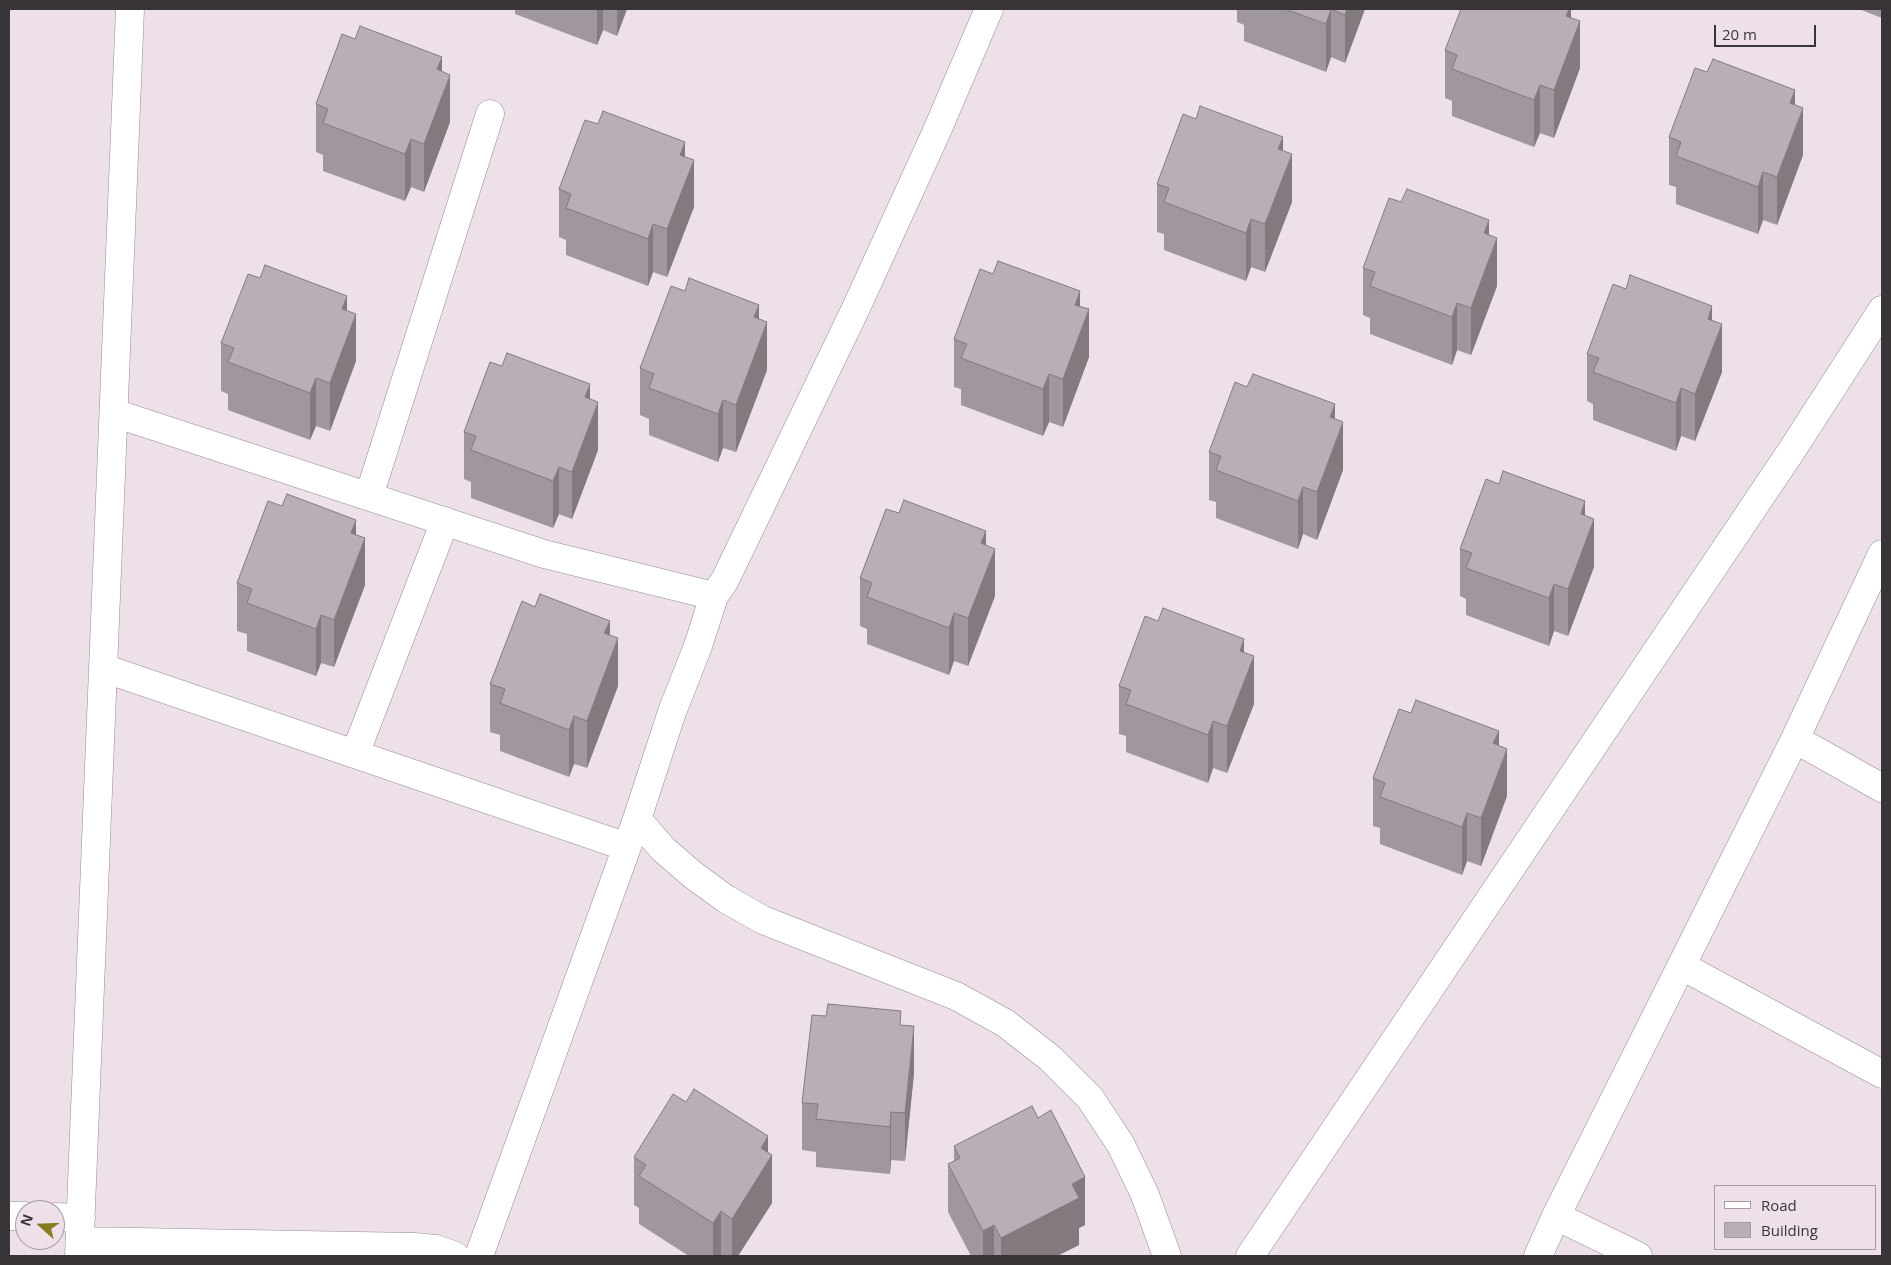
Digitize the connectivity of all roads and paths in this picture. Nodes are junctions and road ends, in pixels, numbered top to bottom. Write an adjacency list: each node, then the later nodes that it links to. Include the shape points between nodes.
1 (130, 9): 5 (street)
2 (989, 9): 9 (street, via 856,308 725,580)
3 (490, 114): 6 (street)
4 (1882, 310): 23 (street, via 1787,458)
5 (114, 413): 6 (street); 10 (street)
6 (369, 496): 7 (street)
7 (445, 521): 9 (street, via 544,554); 12 (street)
8 (1882, 554): 11 (street)
9 (714, 596): 14 (street)
10 (103, 668): 12 (street); 19 (street)
11 (1795, 739): 13 (street); 16 (street)
12 (355, 754): 15 (street)
13 (1882, 788)
14 (637, 819): 15 (street); 22 (street, via 663,849 726,899 771,923 956,996 1006,1023 1050,1058 1090,1098 1121,1145 1146,1196)
15 (627, 847): 21 (street)
16 (1682, 966): 17 (street); 18 (street)
17 (1882, 1074)
18 (1556, 1216): 24 (street); 25 (street)
19 (74, 1233): 20 (street, via 414,1247 436,1249)
20 (455, 1256)
21 (480, 1256)
22 (1166, 1256)
23 (1250, 1256)
24 (1538, 1256)
25 (1638, 1256)

